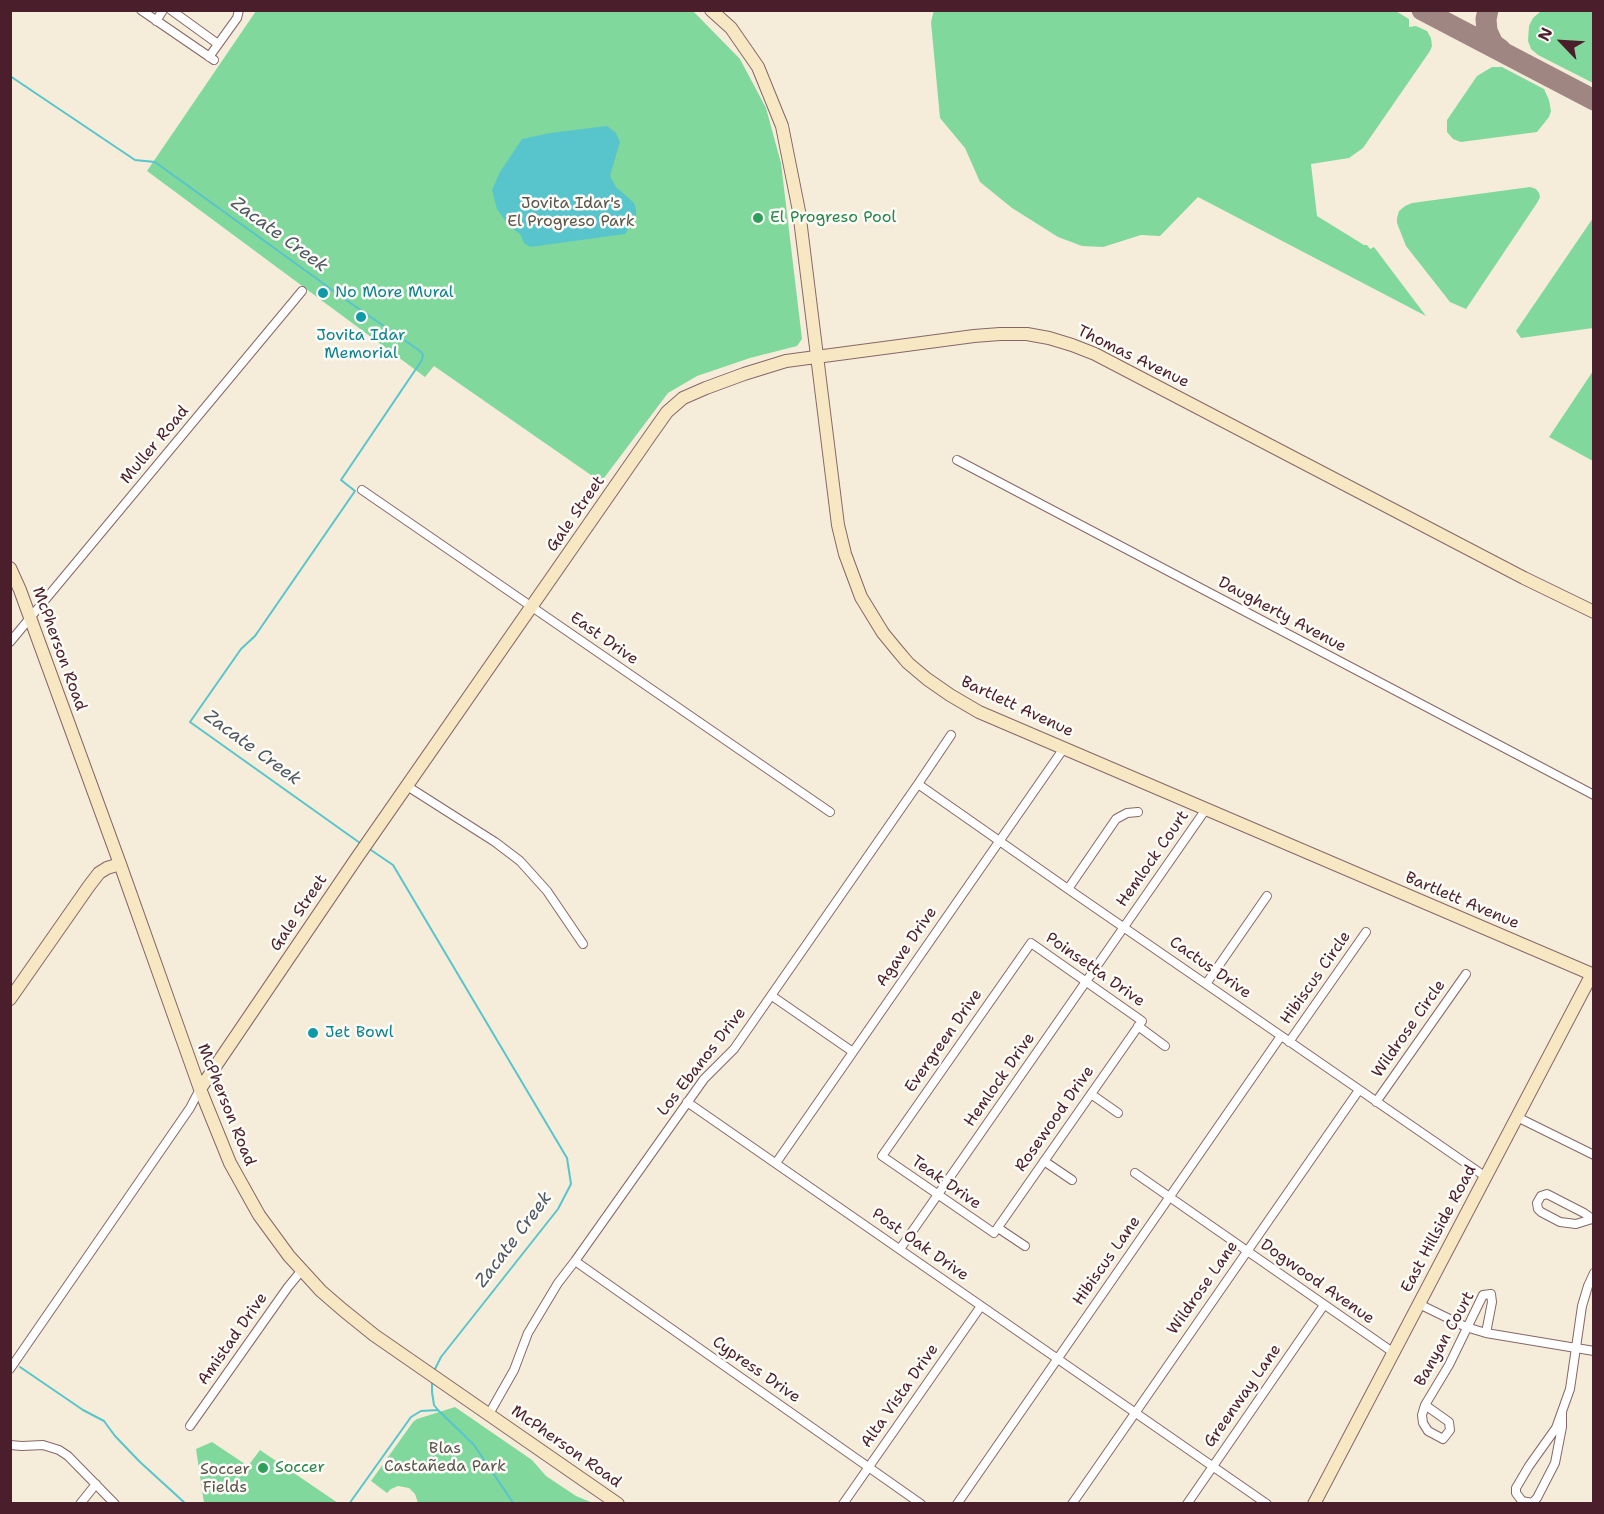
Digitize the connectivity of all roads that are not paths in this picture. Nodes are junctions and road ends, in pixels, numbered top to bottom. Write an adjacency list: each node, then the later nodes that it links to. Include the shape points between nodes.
1 (141, 10): 6 (street)
2 (163, 10): 6 (street)
3 (171, 10): 7 (street)
4 (239, 10): 7 (street)
5 (711, 10): 9 (main road, Bartlett Avenue, via 731,28 758,67 782,126 799,211)
6 (156, 21): 7 (street, via 212,58)
7 (218, 44)
8 (302, 291): 16 (street, Muller Road)
9 (818, 357): 11 (main road, Thomas Avenue, via 786,361 683,398 650,435); 15 (main road, Thomas Avenue, via 1000,334 1027,334 1072,345); 19 (main road, Bartlett Avenue, via 838,525 861,597 883,633 908,663 950,695 979,712)
10 (957, 460): 22 (street, Daugherty Avenue)
11 (620, 480): 14 (main road, Gale Street)
12 (362, 490): 14 (street, East Drive)
13 (10, 568): 16 (main road, McPherson Road)
14 (532, 607): 21 (main road, Gale Street); 24 (street, East Drive)
15 (1593, 612)
16 (30, 618): 17 (street, Muller Road); 27 (main road, McPherson Road)
17 (10, 642)
18 (951, 735): 20 (street, Los Ebanos Drive)
19 (1064, 748): 23 (main road, Bartlett Avenue); 26 (street, Agave Drive)
20 (918, 784): 26 (street, Cactus Drive); 38 (street, Los Ebanos Drive)
21 (407, 786): 33 (street, via 520,861 547,891); 45 (main road, Gale Street)
22 (1593, 795)
23 (1206, 809): 30 (street, Hemlock Court); 34 (main road, Bartlett Avenue)
24 (830, 812)
25 (1138, 812): 28 (street, via 1116,819)
26 (1000, 841): 28 (street, Cactus Drive); 44 (street, Agave Drive)
27 (120, 864): 39 (main road, via 99,873 88,886); 45 (main road, McPherson Road)
28 (1068, 889): 30 (street, Cactus Drive)
29 (1267, 896): 37 (street)
30 (1124, 927): 36 (street, Hemlock Drive); 37 (street, Cactus Drive)
31 (1366, 932): 42 (street, Hibiscus Circle)
32 (1031, 943): 36 (street, Poinsetta Drive); 53 (street, Evergreen Drive)
33 (583, 944)
34 (1593, 973): 51 (main road, East Hillside Road)
35 (1466, 974): 49 (street, Wildrose Circle)
36 (1086, 982): 40 (street, Poinsetta Drive); 59 (street, Hemlock Drive)
37 (1206, 984): 41 (street, Cactus Drive)
38 (772, 996): 44 (street); 48 (street, Los Ebanos Drive, via 734,1049)
39 (10, 999)
40 (1140, 1024): 43 (street, Poinsetta Drive); 47 (street, Rosewood Drive)
41 (1281, 1036): 42 (street, Cactus Drive); 60 (street, Hibiscus Lane)
42 (1289, 1042): 46 (street, Cactus Drive)
43 (1165, 1046)
44 (853, 1052): 55 (street, Agave Drive)
45 (200, 1089): 67 (main road, McPherson Road, via 243,1189); 78 (street, Gale Street)
46 (1359, 1090): 49 (street, Cactus Drive); 65 (street, Wildrose Lane)
47 (1091, 1094): 50 (street); 54 (street, Rosewood Drive)
48 (687, 1102): 55 (street, Post Oak Drive); 66 (street, Los Ebanos Drive)
49 (1376, 1102): 57 (street, Cactus Drive)
50 (1118, 1113)
51 (1517, 1117): 52 (street); 57 (main road, East Hillside Road)
52 (1593, 1155)
53 (882, 1156): 59 (street, Teak Drive)
54 (1044, 1161): 58 (street); 62 (street, Rosewood Drive)
55 (776, 1163): 64 (street, Post Oak Drive)
56 (1135, 1173): 60 (street, Dogwood Avenue)
57 (1486, 1177): 70 (main road, East Hillside Road)
58 (1072, 1180)
59 (938, 1195): 62 (street, Teak Drive); 64 (street, Hemlock Drive)
60 (1169, 1197): 65 (street, Dogwood Avenue); 77 (street, Hibiscus Lane)
61 (1593, 1220): 61 (street, via 1547,1194 1537,1203 1541,1212 1560,1222)
62 (996, 1231): 63 (street, Teak Drive)
63 (1025, 1246)
64 (900, 1249): 71 (street, Post Oak Drive)
65 (1247, 1252): 69 (street, Dogwood Avenue); 80 (street, Wildrose Lane)
66 (575, 1261): 82 (street, Los Ebanos Drive, via 528,1333 514,1370); 86 (street, Cypress Drive)
67 (302, 1270): 82 (main road, McPherson Road, via 374,1335); 83 (street, Amistad Drive)
68 (1593, 1273): 74 (street, via 1582,1306)
69 (1324, 1305): 76 (street, Dogwood Avenue); 85 (street, Greenway Lane)
70 (1419, 1305): 72 (street); 76 (main road, East Hillside Road)
71 (981, 1306): 77 (street, Post Oak Drive); 86 (street, Alta Vista Drive)
72 (1466, 1327): 73 (street); 73 (street, Banyan Court, via 1483,1295 1491,1294); 79 (street, Banyan Court)
73 (1486, 1333): 74 (street)
74 (1576, 1348): 75 (street); 81 (street)
75 (1593, 1351)
76 (1394, 1353): 97 (main road, East Hillside Road)
77 (1058, 1359): 80 (street, Post Oak Drive); 93 (street, Hibiscus Lane)
78 (10, 1369)
79 (1425, 1405)
80 (1135, 1412): 85 (street, Post Oak Drive); 94 (street, Wildrose Lane)
81 (1562, 1413): 81 (street, via 1516,1488 1522,1501 1532,1503 1537,1498 1554,1463)
82 (489, 1414): 90 (main road, McPherson Road)
83 (190, 1426)
84 (10, 1445): 87 (street, via 43,1445 59,1450)
85 (1213, 1466): 95 (street, Greenway Lane); 96 (street, Post Oak Drive)
86 (868, 1468): 91 (street, Alta Vista Drive); 92 (street, Cypress Drive)
87 (96, 1484): 88 (street); 89 (street)
88 (80, 1503)
89 (115, 1503)
90 (618, 1503)
91 (843, 1503)
92 (921, 1503)
93 (957, 1503)
94 (1072, 1503)
95 (1187, 1503)
96 (1267, 1503)
97 (1314, 1503)

